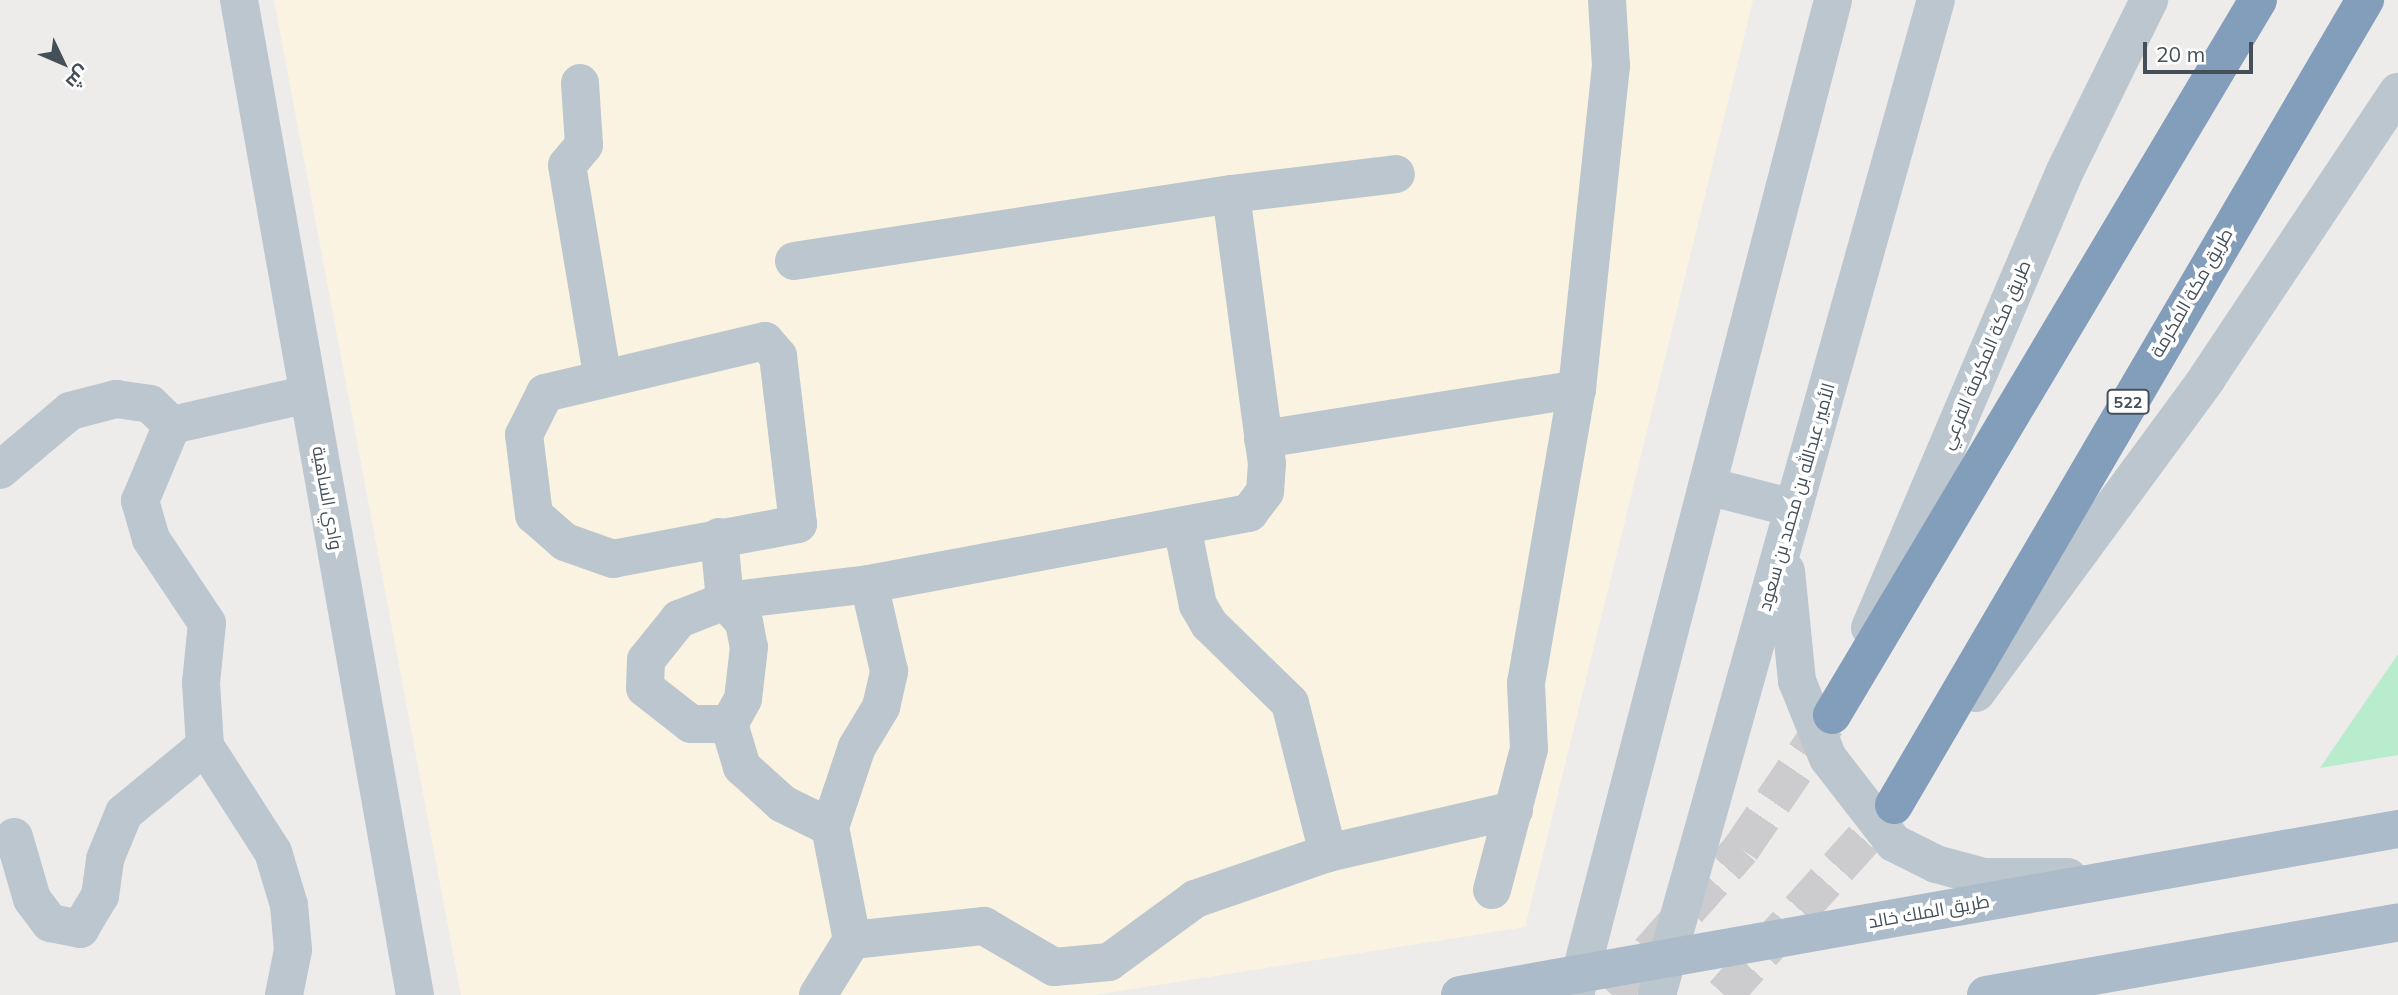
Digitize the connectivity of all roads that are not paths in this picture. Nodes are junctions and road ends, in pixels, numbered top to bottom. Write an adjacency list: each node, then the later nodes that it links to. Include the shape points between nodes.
1 (239, 0): 15 (street, وادي الساهية)
2 (1607, 0): 14 (street, via 1611,66)
3 (1833, 0): 19 (street)
4 (1936, 0): 20 (street, الأمير عبدالله بن محمد بن سعود)
5 (2149, 0): 25 (street, طريق مكة المكرمة الفرعي, via 2065,170)
6 (2258, 0): 25 (highway)
7 (2365, 0): 28 (highway, طريق مكة المكرمة / 522)
8 (580, 83): 13 (street, via 584,145 568,165)
9 (2398, 92): 28 (street, via 2207,378)
10 (1396, 174): 11 (street)
11 (1231, 194): 12 (street); 17 (street)
12 (794, 261)
13 (602, 375): 22 (street, via 545,393 524,435 534,516 565,542 613,559); 22 (street, via 765,341 773,347 800,520 793,527)
14 (1577, 389): 17 (street); 29 (street, via 1526,683 1529,749)
15 (308, 394): 16 (street); 41 (street, وادي الساهية)
16 (172, 425): 18 (street, via 150,404 116,399 70,411); 27 (street, via 140,501 151,539 207,623 201,683)
17 (1264, 439): 21 (street, via 1265,492 1249,513)
18 (0, 470)
19 (1707, 486): 20 (street); 39 (street)
20 (1790, 521): 34 (street, via 1797,681 1828,758 1894,843 1936,864 1984,877); 38 (street, الأمير عبدالله بن محمد بن سعود)
21 (1182, 526): 23 (street); 33 (street, via 1198,605 1209,624 1273,679 1290,703)
22 (719, 537): 24 (street)
23 (869, 584): 24 (street); 30 (street, via 889,671 881,707 857,747)
24 (725, 601): 26 (street, via 744,622 750,669); 26 (street, via 679,620 660,637 646,660 645,688 691,724)
25 (1832, 715)
26 (729, 724): 30 (street, via 742,767 783,804)
27 (205, 747): 32 (street, via 124,813 90,921 80,929 50,923 32,899); 40 (street, via 273,852 289,905 293,950)
28 (1894, 805)
29 (1514, 810): 33 (street); 35 (street)
30 (830, 827): 37 (street)
31 (2398, 829): 34 (main road, طريق الملك خالد)
32 (14, 837)
33 (1328, 853): 37 (street, via 1195,899 1109,962 1054,967 984,926)
34 (2126, 877): 38 (main road, طريق الملك خالد)
35 (1492, 890)
36 (2398, 922): 45 (main road)
37 (852, 940): 42 (street)
38 (1668, 957): 39 (main road, طريق الملك خالد); 44 (street, الأمير عبدالله بن محمد بن سعود)
39 (1577, 984): 43 (main road, طريق الملك خالد)
40 (284, 995)
41 (415, 995)
42 (818, 995)
43 (1460, 995)
44 (1657, 995)
45 (1986, 995)

